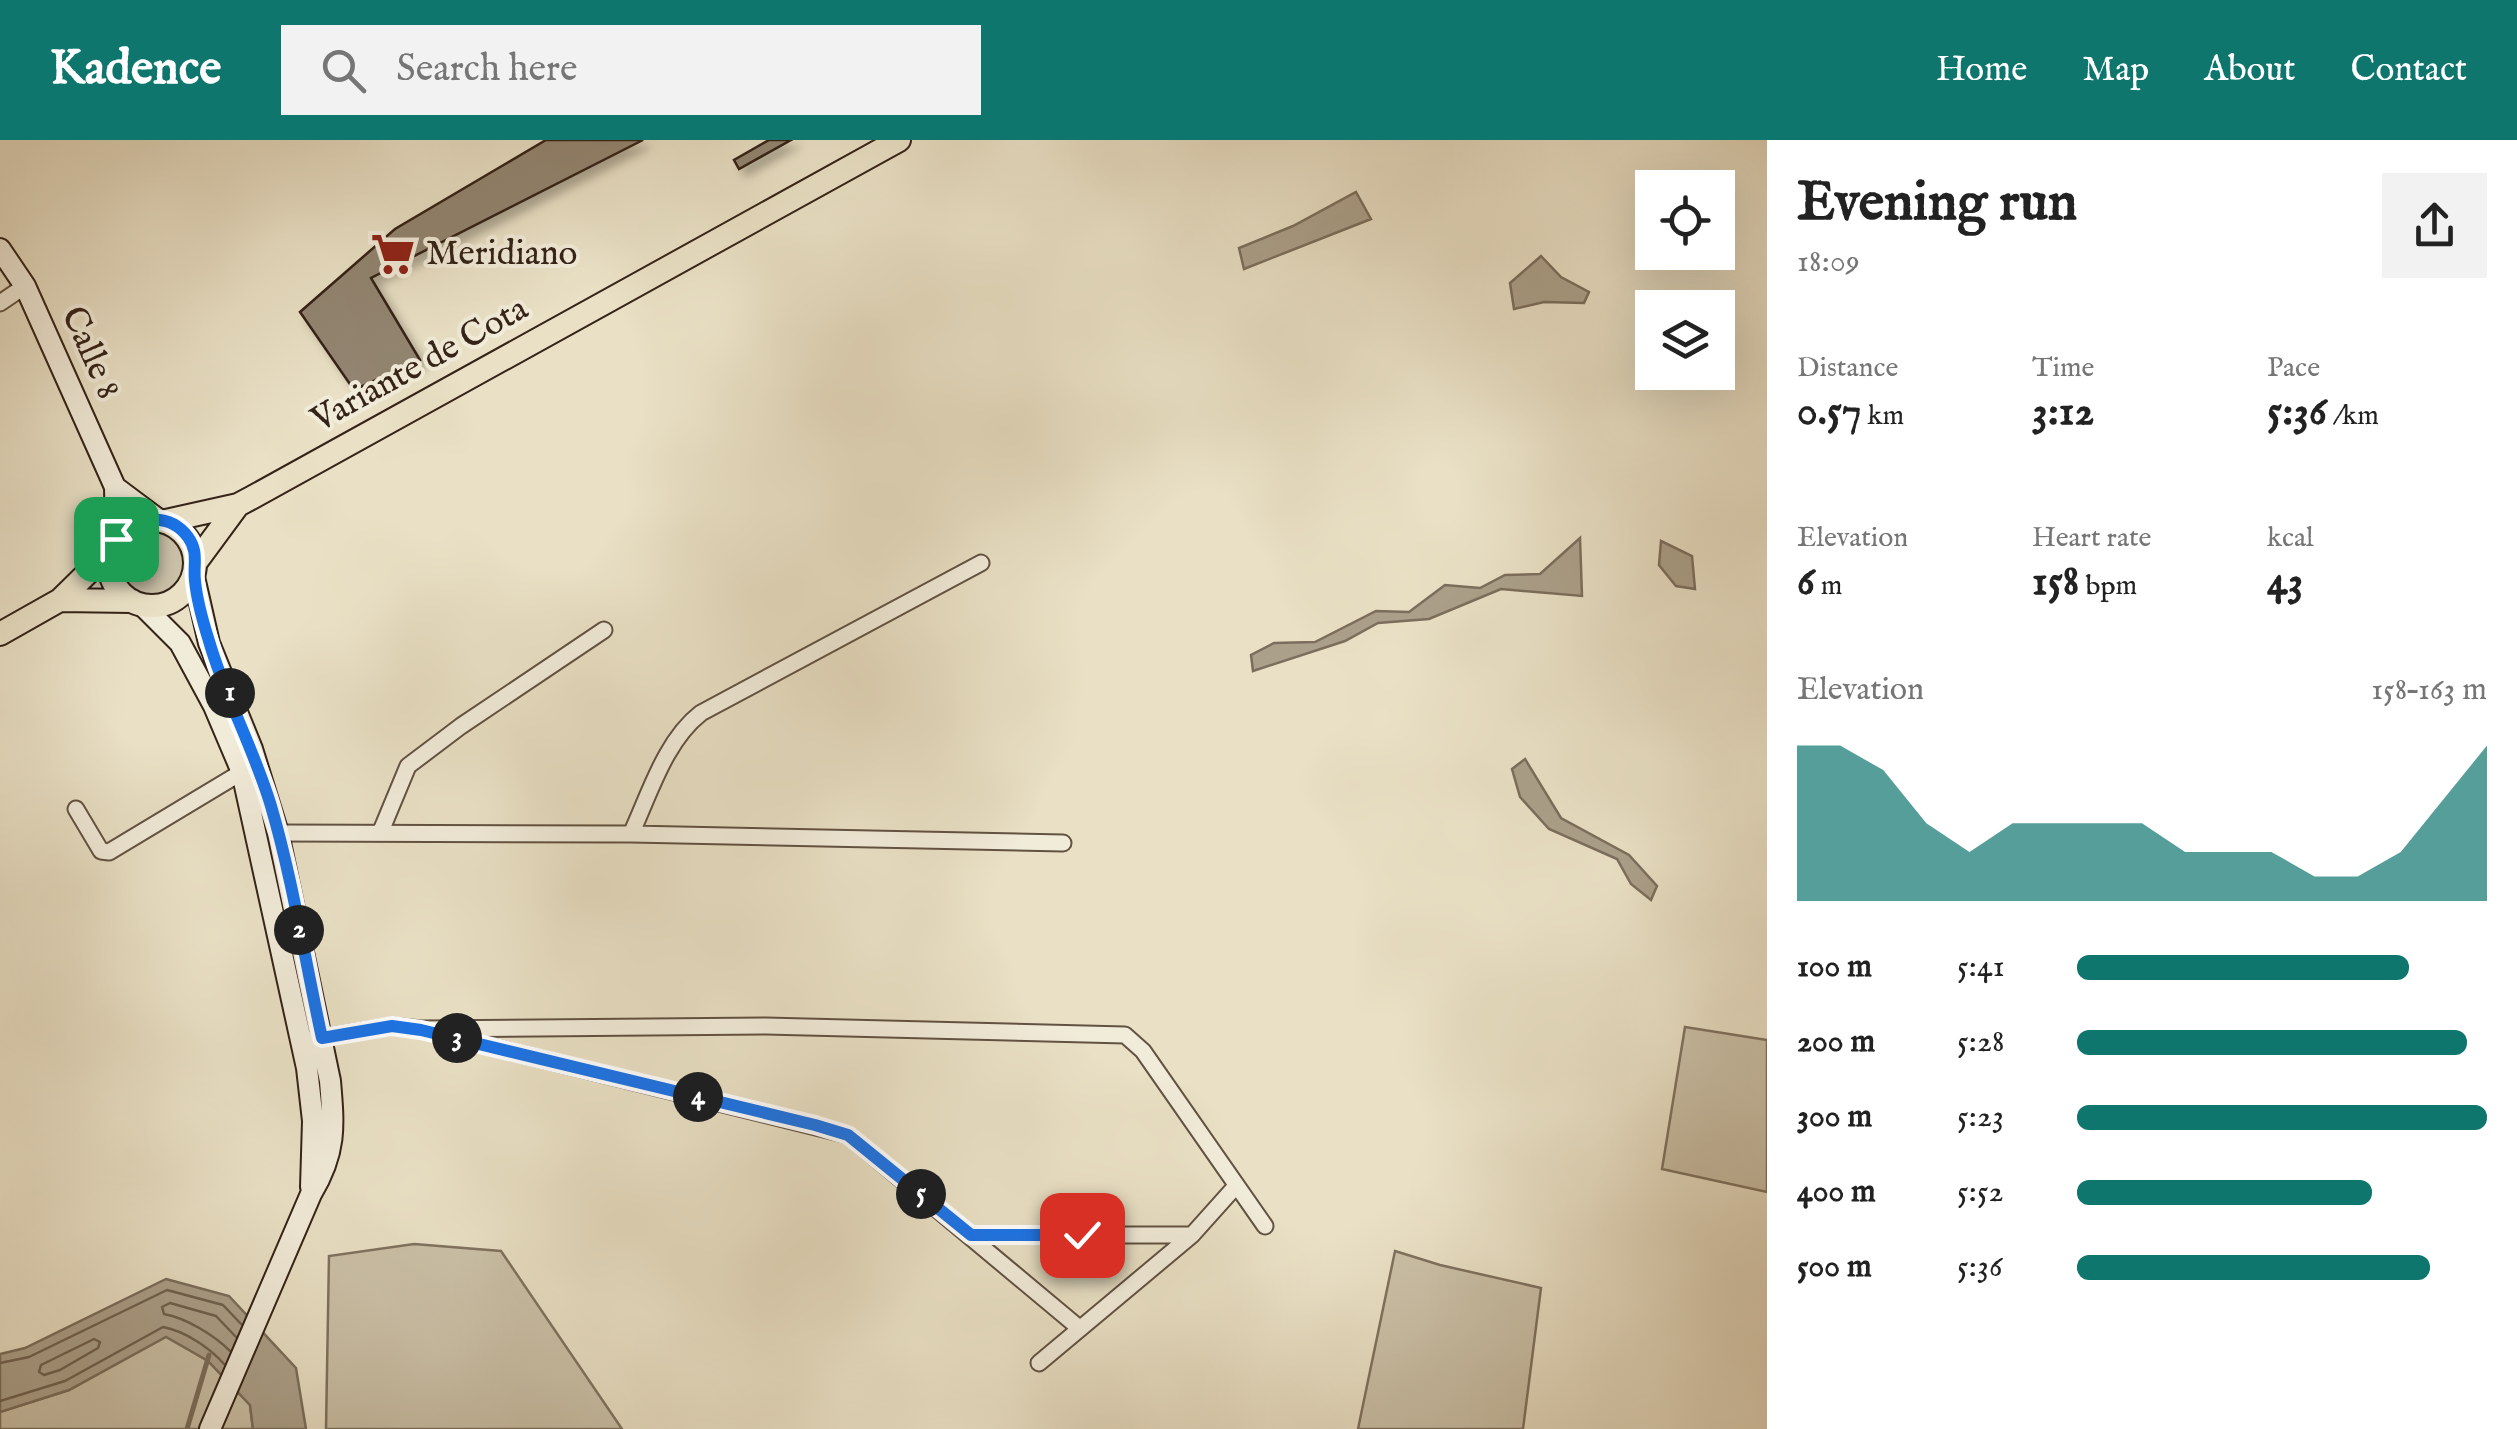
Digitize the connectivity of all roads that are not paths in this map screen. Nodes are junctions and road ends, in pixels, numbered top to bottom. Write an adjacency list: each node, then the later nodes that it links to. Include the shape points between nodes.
1 (899, 140): 6 (main road, Variante de Cota)
2 (0, 249): 3 (main road, Calle 8)
3 (25, 286): 4 (street); 5 (main road, Calle 8)
4 (0, 303)
5 (115, 487): 7 (main road); 8 (main road)
6 (238, 505): 7 (main road, Variante de Cota); 10 (main road, Variante de Cota)
7 (162, 521): 8 (main road, via 134,523); 10 (main road, via 187,536)
8 (112, 546): 11 (main road); 12 (main road, via 113,581)
9 (981, 563): 19 (street, via 685,725)
10 (195, 569): 12 (main road, via 188,588 168,604); 18 (main road, via 210,644)
11 (60, 600): 12 (main road); 14 (main road)
12 (137, 603): 15 (main road, via 180,643)
13 (604, 630): 17 (street, via 408,766)
14 (0, 634)
15 (242, 772): 16 (street, via 110,852 101,851); 22 (main road)
16 (76, 809)
17 (381, 831): 18 (street); 19 (street)
18 (278, 833): 22 (main road)
19 (631, 834): 20 (street)
20 (1063, 843)
21 (421, 1030): 22 (street, via 392,1026); 23 (street, via 766,1026 1126,1034); 25 (street, via 848,1135)
22 (312, 1039): 29 (main road, via 311,1194)
23 (1236, 1188): 24 (street); 26 (street)
24 (1265, 1226)
25 (971, 1235): 26 (street); 27 (street)
26 (1192, 1235): 27 (street)
27 (1078, 1327): 28 (street)
28 (1039, 1363)
29 (210, 1429)

